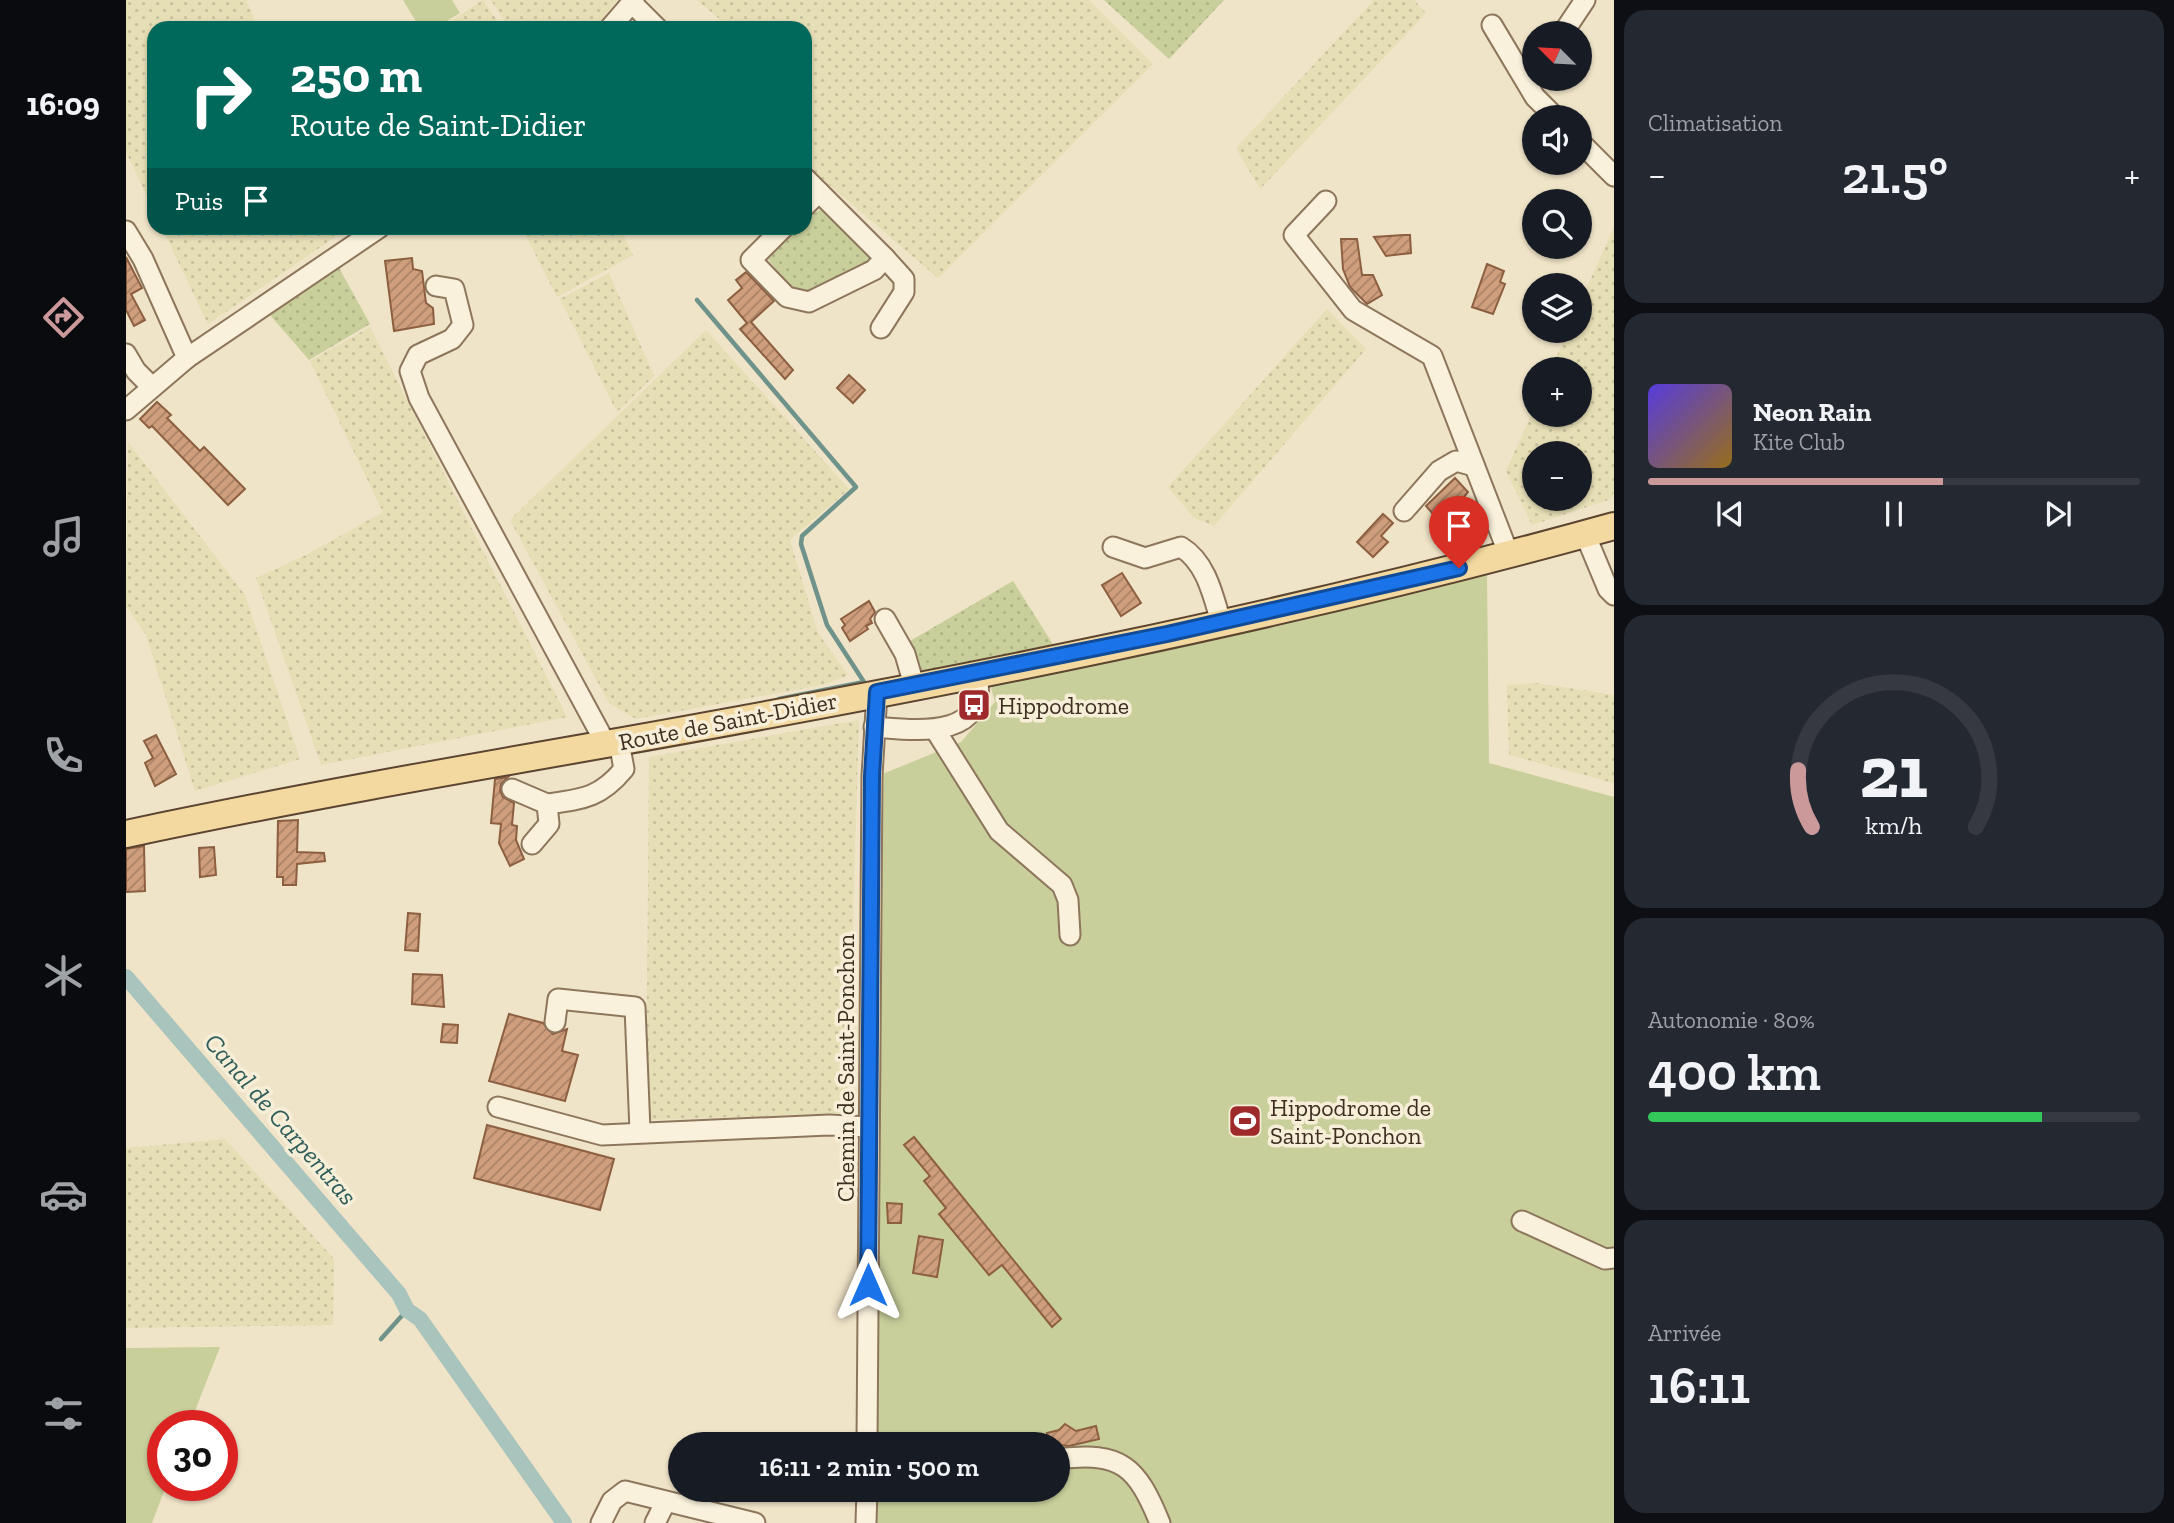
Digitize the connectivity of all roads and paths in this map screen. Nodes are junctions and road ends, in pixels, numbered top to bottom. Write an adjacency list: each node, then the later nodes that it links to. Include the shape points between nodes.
1 (1585, 0): 5 (street)
2 (633, 1): 3 (street); 4 (street)
3 (616, 21)
4 (651, 21)
5 (1571, 21)
6 (1492, 25): 7 (street)
7 (1522, 68)
8 (1592, 154): 9 (street)
9 (1614, 177)
10 (812, 194): 15 (street)
11 (1326, 201): 22 (street, via 1294,235 1353,310 1432,356)
12 (126, 231): 19 (street)
13 (369, 235): 19 (street)
14 (776, 235): 15 (street, via 751,260 788,297 809,302 874,270)
15 (885, 258): 17 (street, via 904,279 904,292)
16 (436, 286): 36 (street, via 454,289 463,325 452,340 418,355 410,372 419,398)
17 (881, 328)
18 (126, 354): 20 (street)
19 (187, 358): 20 (street)
20 (151, 386): 21 (street)
21 (126, 411)
22 (1474, 466): 23 (street, via 1456,460 1439,471); 27 (street)
23 (1404, 511)
24 (1614, 526): 25 (main road, Route de Saint-Didier)
25 (1585, 534): 27 (main road, Route de Saint-Didier); 28 (street)
26 (1113, 547): 30 (street, via 1145,558 1181,547 1194,555 1213,593)
27 (1509, 555): 30 (main road, Route de Saint-Didier)
28 (1614, 595)
29 (885, 620): 32 (street, via 905,654)
30 (1220, 622): 31 (main road, Route de Saint-Didier)
31 (978, 674): 32 (main road, Route de Saint-Didier); 35 (street, via 978,692 966,717)
32 (914, 685): 33 (main road, Route de Saint-Didier)
33 (877, 692): 34 (street, Chemin de Saint-Ponchon); 36 (main road, Route de Saint-Didier)
34 (874, 727): 35 (street); 44 (street, Chemin de Saint-Ponchon)
35 (936, 731): 41 (street, via 999,831 1062,885 1068,900)
36 (613, 743): 38 (street, via 624,769 607,789 583,799); 39 (main road, Route de Saint-Didier, via 438,772)
37 (512, 789): 38 (street)
38 (547, 804): 40 (street, via 549,824)
39 (126, 834)
40 (532, 844)
41 (1070, 935)
42 (555, 1022): 45 (street, via 558,999 635,1007)
43 (498, 1107): 45 (street, via 603,1135)
44 (869, 1127): 45 (street); 48 (street, Chemin de Saint-Ponchon)
45 (640, 1131)
46 (1522, 1221): 47 (street, via 1605,1259)
47 (1614, 1258)
48 (867, 1432)
49 (1070, 1458): 56 (street, via 1102,1457 1127,1466 1147,1492)
50 (867, 1502): 55 (street)
51 (665, 1503): 52 (street, via 625,1491 612,1500); 53 (street); 54 (street)
52 (601, 1523)
53 (655, 1523)
54 (755, 1523)
55 (866, 1523)
56 (1160, 1523)

